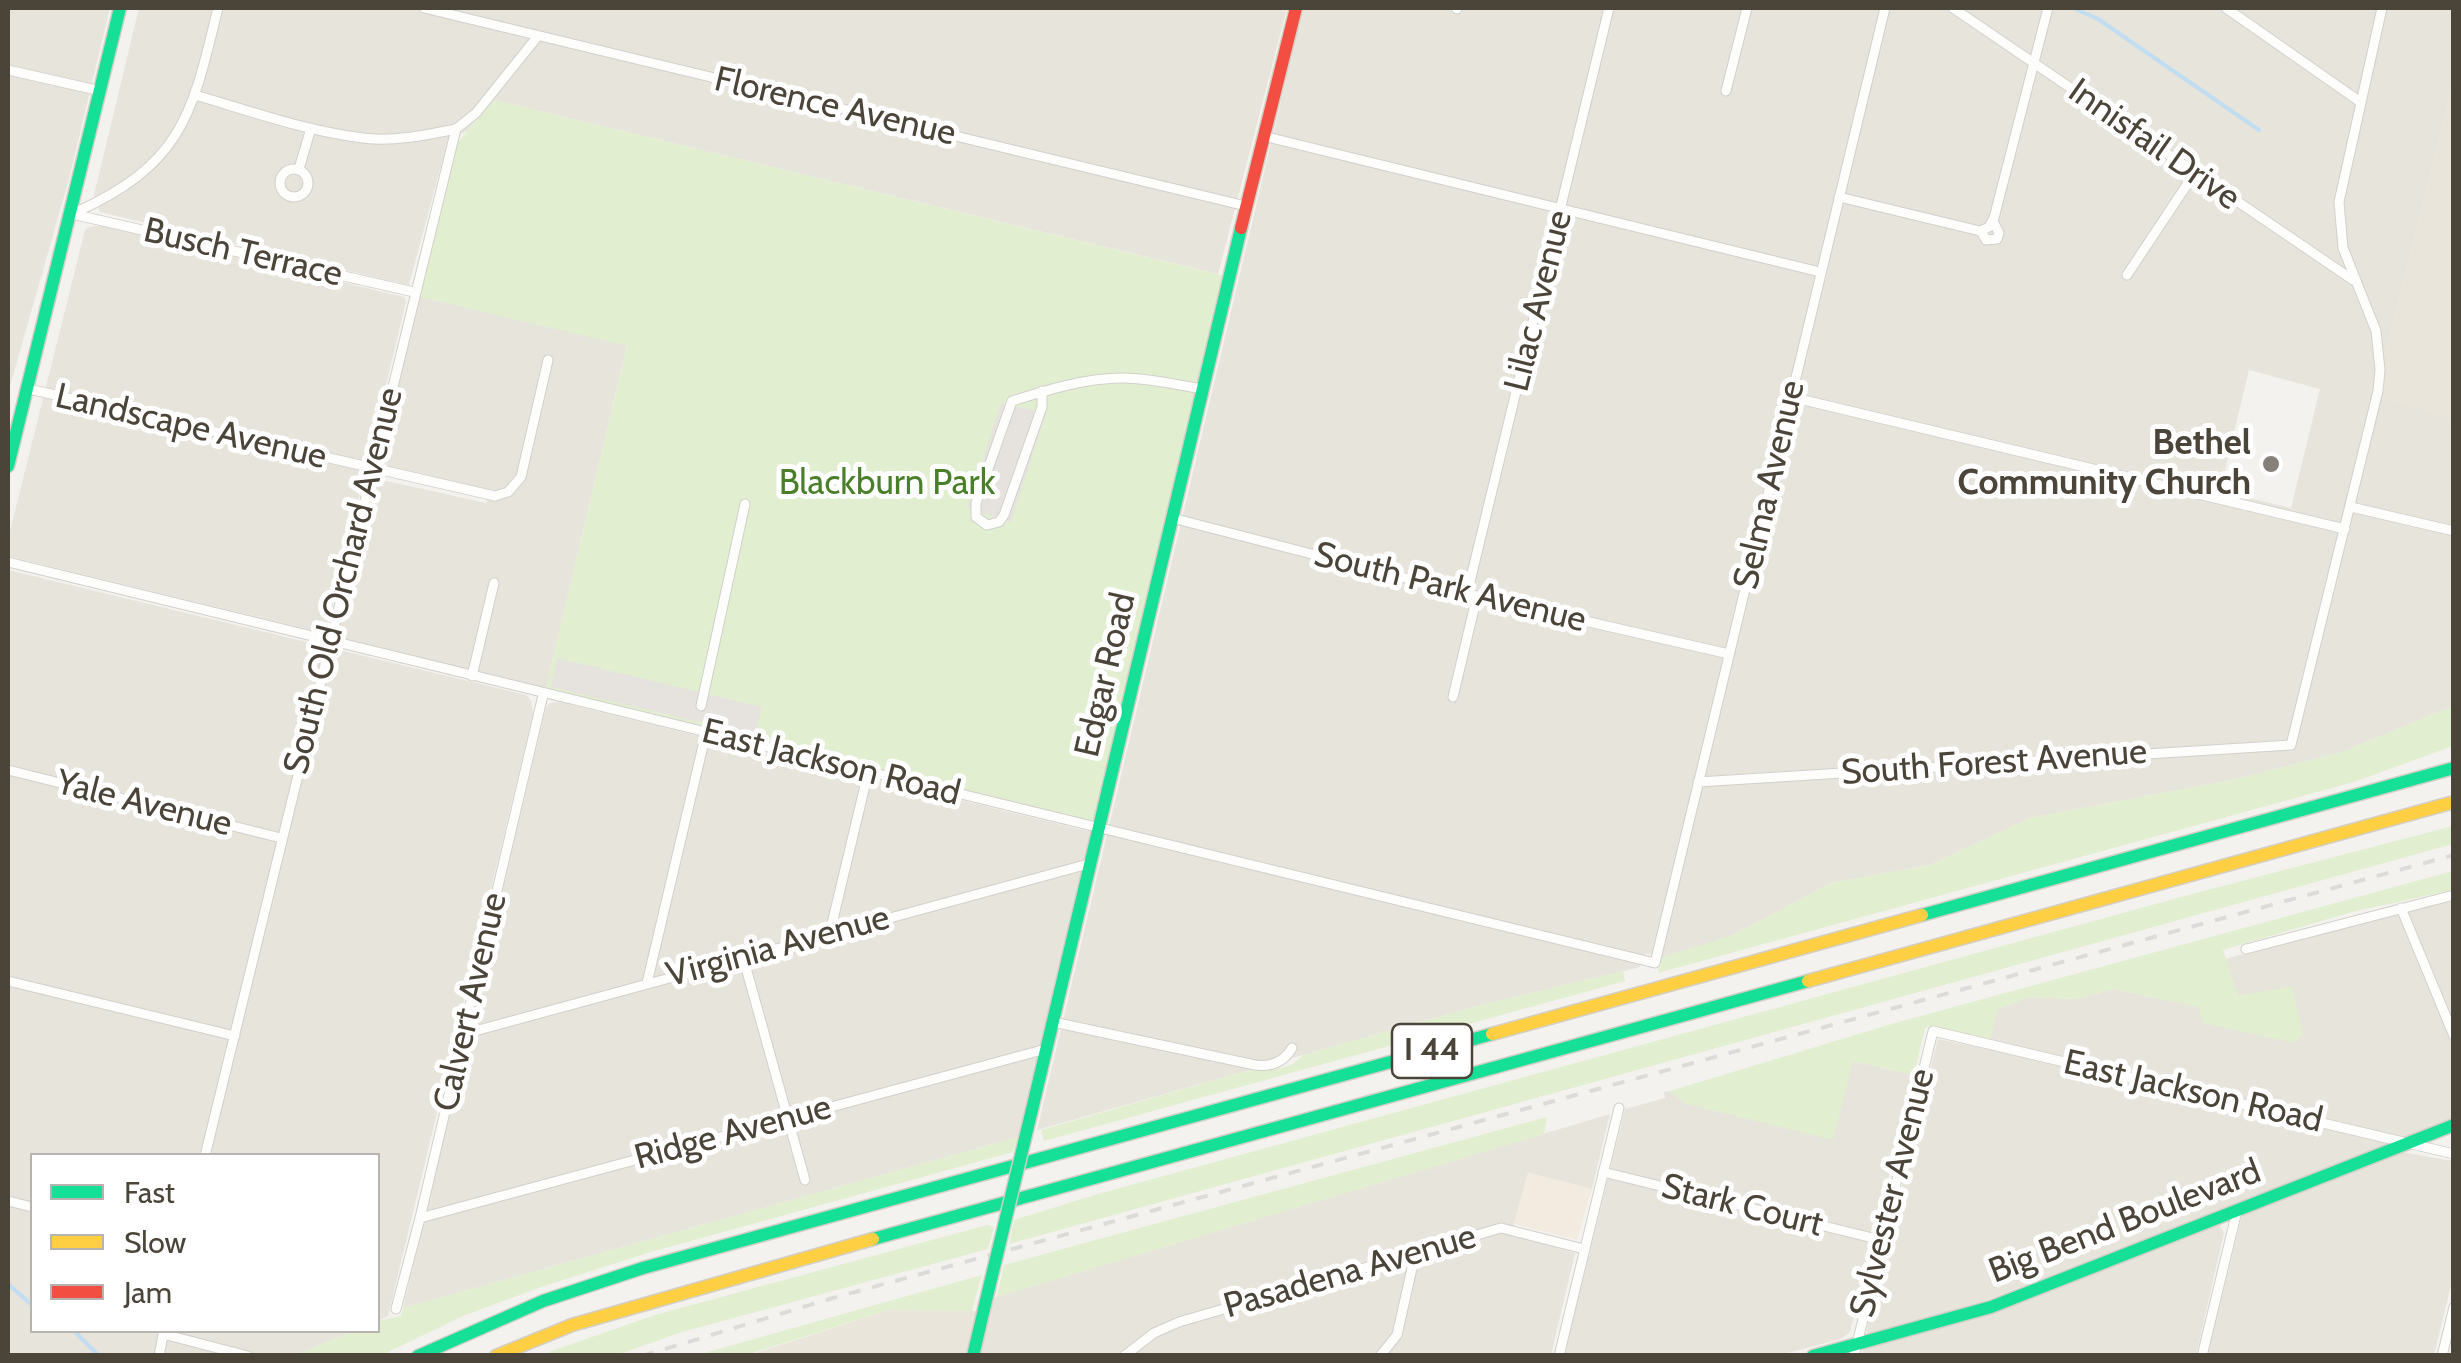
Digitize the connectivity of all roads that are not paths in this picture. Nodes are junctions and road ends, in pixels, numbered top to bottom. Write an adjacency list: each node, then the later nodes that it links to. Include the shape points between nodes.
1 (120, 8): 15 (main road)
2 (218, 8): 17 (street)
3 (424, 8): 12 (street, Florence Avenue)
4 (1296, 8): 21 (main road, Edgar Road)
5 (1609, 8): 26 (street, Lilac Avenue)
6 (1747, 8): 16 (street)
7 (1885, 8): 24 (street, Selma Avenue)
8 (1953, 8): 13 (street, Innisfail Drive)
9 (2048, 8): 13 (street)
10 (2226, 8): 18 (street)
11 (2382, 8): 18 (street)
12 (538, 36): 20 (street); 25 (street, Florence Avenue)
13 (2033, 61): 23 (street, Innisfail Drive); 24 (street, via 1988,226)
14 (8, 70): 15 (street)
15 (101, 91): 27 (main road)
16 (1726, 92)
17 (195, 96): 19 (street); 27 (street, via 163,154)
18 (2360, 101): 30 (street, via 2339,202)
19 (310, 128): 20 (street, via 366,139); 22 (street)
20 (456, 129): 31 (street, South Old Orchard Avenue)
21 (1263, 136): 25 (main road, Edgar Road); 26 (street)
22 (299, 169)
23 (2194, 174): 29 (street); 30 (street, Innisfail Drive)
24 (1839, 197): 28 (street, Selma Avenue)
25 (1246, 206): 33 (main road, Edgar Road)
26 (1562, 208): 28 (street); 46 (street, Lilac Avenue)
27 (72, 214): 31 (street, Busch Terrace); 34 (main road)
28 (1820, 272): 36 (street, Selma Avenue)
29 (2127, 274)
30 (2355, 282): 40 (street, via 2376,331 2380,370)
31 (414, 292): 38 (street, South Old Orchard Avenue)
32 (548, 360): 38 (street, Landscape Avenue, via 521,477 508,492 488,496)
33 (1203, 388): 35 (street, via 1123,378); 41 (main road, Edgar Road)
34 (29, 389): 37 (main road); 38 (street, Landscape Avenue)
35 (1042, 391): 35 (street, via 1012,401 976,503 976,517 986,525 1004,515)
36 (1790, 397): 42 (street); 48 (street, Selma Avenue)
37 (8, 466)
38 (371, 470): 47 (street, South Old Orchard Avenue)
39 (745, 504): 52 (street)
40 (2351, 507): 42 (street); 43 (street)
41 (1172, 518): 46 (street, South Park Avenue); 59 (main road, Edgar Road)
42 (2346, 529): 57 (street, South Forest Avenue, via 2291,745)
43 (2454, 531)
44 (8, 562): 47 (street, East Jackson Road)
45 (494, 583): 49 (street)
46 (1472, 595): 48 (street, South Park Avenue); 51 (street, Lilac Avenue)
47 (328, 642): 49 (street, East Jackson Road); 60 (street, South Old Orchard Avenue)
48 (1729, 654): 57 (street, Selma Avenue)
49 (472, 676): 50 (street, East Jackson Road)
50 (543, 695): 53 (street, East Jackson Road); 72 (street, Calvert Avenue)
51 (1452, 697)
52 (700, 706)
53 (706, 733): 56 (street, East Jackson Road); 69 (street)
54 (2454, 768): 95 (main road, I 44, via 643,1268)
55 (8, 770): 60 (street, Yale Avenue)
56 (868, 773): 59 (street, East Jackson Road); 64 (street)
57 (1698, 782): 67 (street, Selma Avenue)
58 (2454, 802): 96 (main road, I 44, via 681,1292)
59 (1101, 828): 61 (main road, Edgar Road); 67 (street, East Jackson Road)
60 (282, 838): 73 (street, South Old Orchard Avenue)
61 (1092, 863): 64 (street, Virginia Avenue); 70 (main road, Edgar Road)
62 (2454, 895): 63 (street)
63 (2401, 908): 65 (street); 74 (street)
64 (830, 932): 66 (street, Virginia Avenue)
65 (2246, 949)
66 (743, 957): 69 (street, Virginia Avenue); 78 (street)
67 (1655, 963)
68 (8, 982): 73 (street)
69 (647, 983): 72 (street, Virginia Avenue)
70 (1053, 1022): 75 (street, via 1263,1066 1287,1057); 76 (main road, Edgar Road)
71 (1933, 1032): 80 (street, East Jackson Road); 87 (street, Sylvester Avenue)
72 (464, 1034): 86 (street, Calvert Avenue)
73 (234, 1036): 81 (street, South Old Orchard Avenue)
74 (2454, 1036)
75 (1292, 1048)
76 (1046, 1049): 78 (street, Ridge Avenue); 97 (main road, Edgar Road, bridge)
77 (1619, 1108): 83 (street)
78 (787, 1117): 84 (street); 86 (street, Ridge Avenue)
79 (2454, 1125): 80 (main road, Big Bend Boulevard)
80 (2409, 1142): 82 (street, East Jackson Road); 85 (main road, Big Bend Boulevard)
81 (206, 1153)
82 (2454, 1154)
83 (1604, 1172): 87 (street, Stark Court); 88 (street)
84 (805, 1180)
85 (2236, 1211): 93 (main road, Big Bend Boulevard, via 1990,1307); 102 (street)
86 (420, 1218): 91 (street, Calvert Avenue)
87 (1882, 1240): 93 (street, Sylvester Avenue)
88 (1584, 1249): 89 (street, Pasadena Avenue, via 1501,1228); 100 (street)
89 (1415, 1255): 98 (street, Pasadena Avenue, via 1180,1322); 99 (street, via 1396,1335)
90 (2454, 1307): 103 (street)
91 (396, 1309)
92 (168, 1333): 94 (street)
93 (1856, 1350): 101 (main road, Big Bend Boulevard)
94 (248, 1356)
95 (418, 1356)
96 (496, 1356)
97 (973, 1356)
98 (1124, 1356)
99 (1380, 1356)
100 (1558, 1356)
101 (1813, 1356)
102 (2202, 1356)
103 (2442, 1356)

